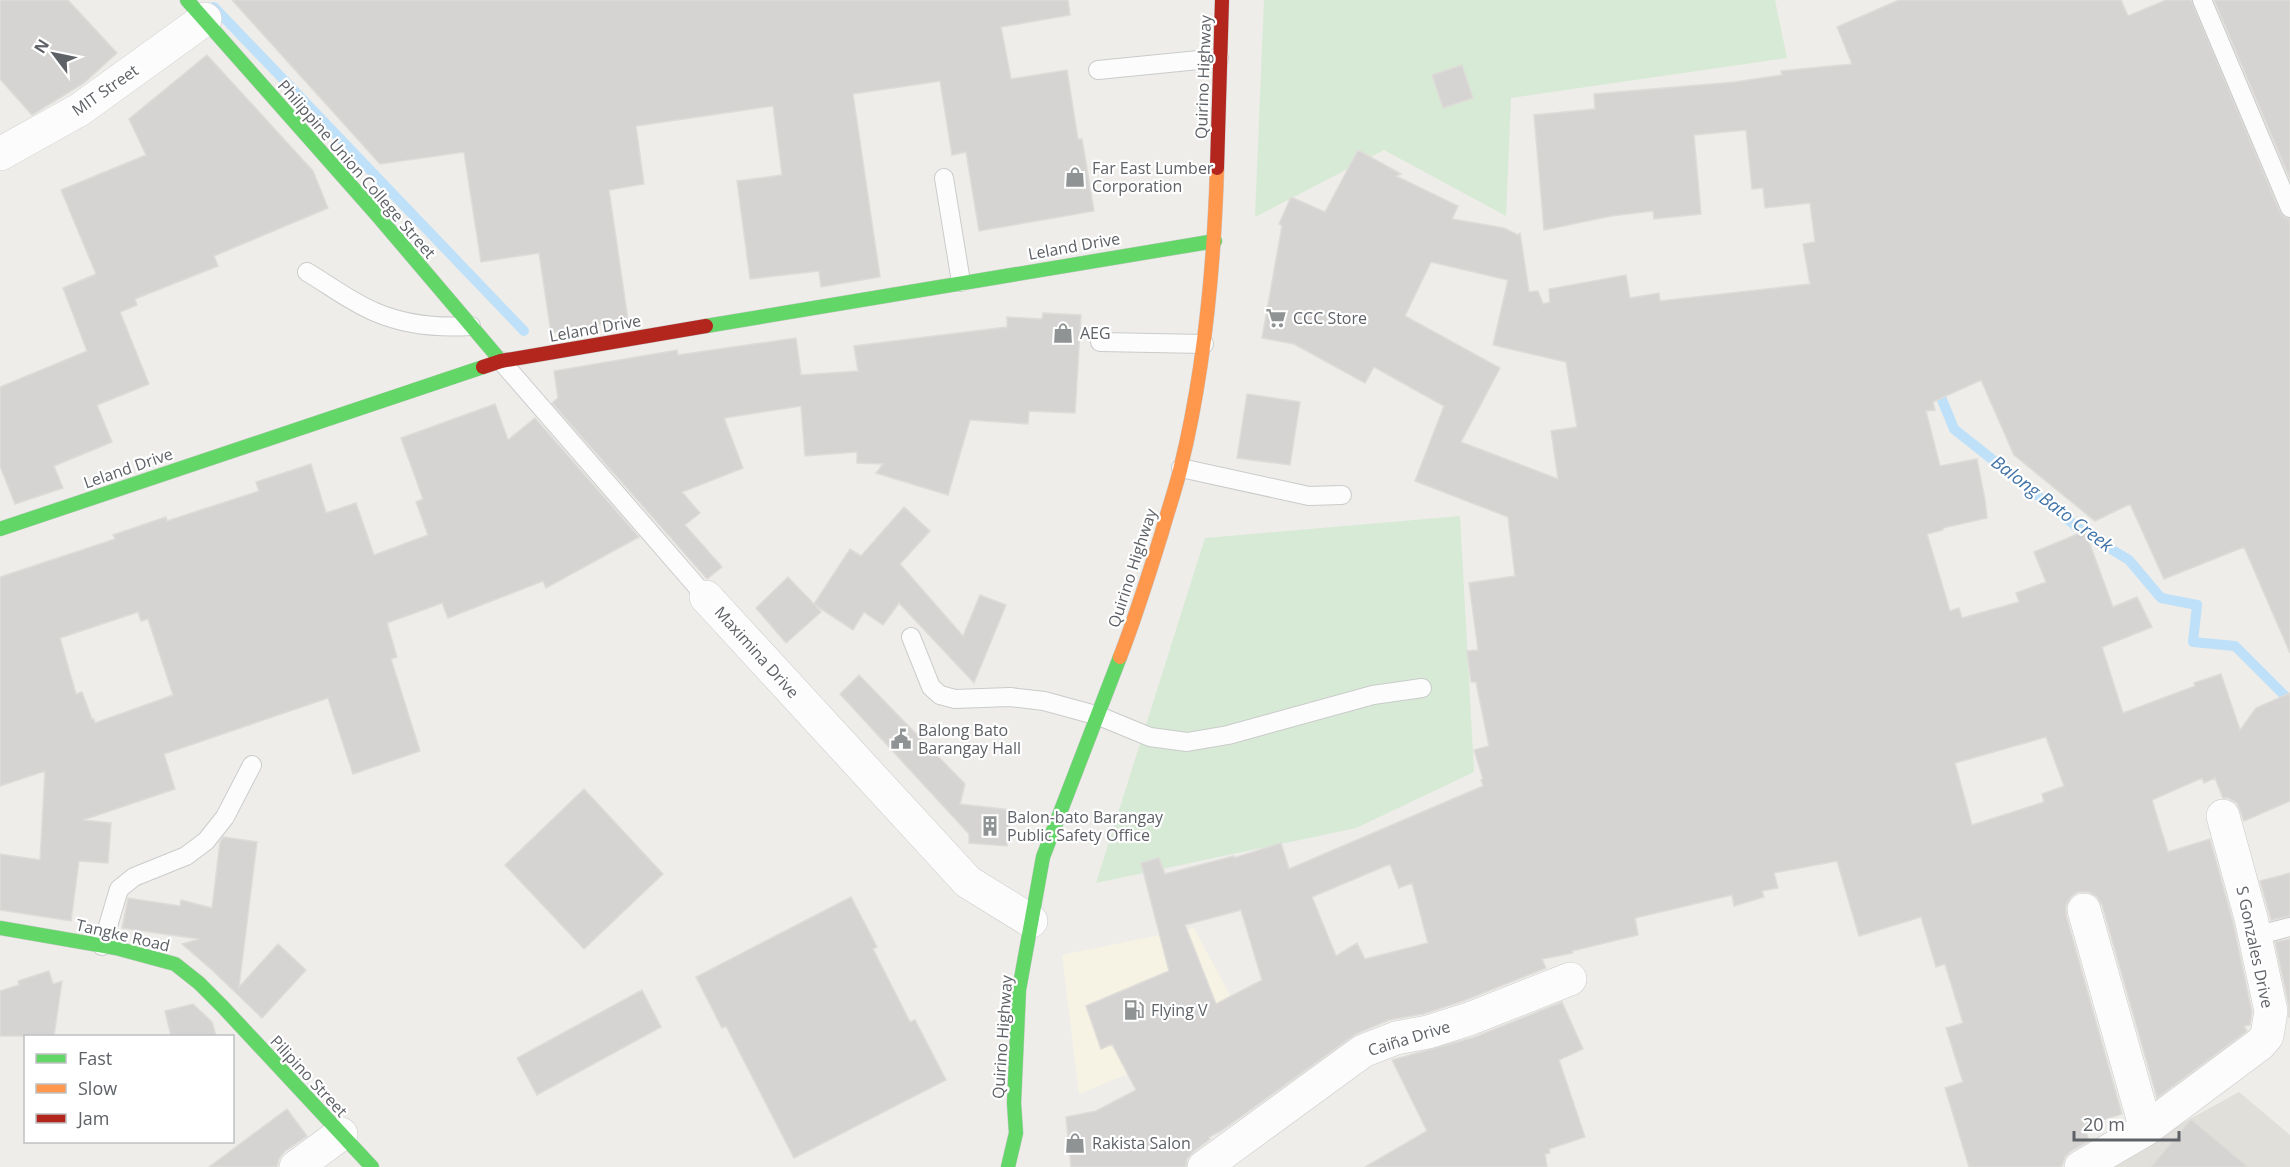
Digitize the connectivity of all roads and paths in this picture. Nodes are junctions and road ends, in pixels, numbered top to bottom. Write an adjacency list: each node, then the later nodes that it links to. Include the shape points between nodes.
1 (1222, 0): 4 (street, Quirino Highway)
2 (2202, 0): 8 (lane)
3 (196, 9): 6 (street, MIT Street, via 79,110); 12 (street, Philippine Union College Street)
4 (1220, 58): 5 (lane); 9 (street, Quirino Highway)
5 (1098, 70)
6 (0, 154)
7 (944, 178): 11 (lane)
8 (2290, 208)
9 (1215, 241): 11 (street, Leland Drive); 14 (street, Quirino Highway)
10 (307, 272): 12 (lane, via 374,312 409,322)
11 (961, 282): 15 (street, Leland Drive)
12 (471, 326): 15 (street, Philippine Union College Street)
13 (1100, 342): 14 (lane)
14 (1204, 344): 16 (street, Quirino Highway)
15 (501, 361): 18 (street, Leland Drive); 19 (lane, Maximina Drive)
16 (1181, 468): 17 (lane, via 1309,496); 22 (street, Quirino Highway, via 1135,618)
17 (1342, 495)
18 (0, 529)
19 (706, 597): 26 (street, Maximina Drive, via 968,882)
20 (912, 637): 22 (lane, via 931,687 940,695 955,699 1010,697 1044,701)
21 (1422, 688): 22 (lane, via 1373,695 1228,735 1187,742 1150,737)
22 (1099, 716): 26 (street, Quirino Highway, via 1043,857)
23 (252, 765): 30 (lane, via 225,817 206,842 186,856 134,877 119,889)
24 (2223, 816): 29 (street, S Gonzales Drive)
25 (2084, 910): 33 (street)
26 (1031, 921): 34 (street, Quirino Highway, via 1019,990)
27 (2290, 927): 29 (lane)
28 (0, 928): 30 (street, Tangke Road)
29 (2254, 936): 33 (street, S Gonzales Drive, via 2271,1011 2267,1036)
30 (102, 946): 32 (street, Tangke Road, via 175,964)
31 (1570, 979): 40 (street, Caiña Drive, via 1469,1019 1395,1038 1363,1051)
32 (223, 1007): 35 (street, Pilipino Street)
33 (2146, 1130): 41 (street, S Gonzales Drive)
34 (1016, 1133): 36 (street, Quirino Highway); 39 (street, Quirino Highway)
35 (341, 1134): 37 (street); 38 (street, Pilipino Street)
36 (1024, 1150)
37 (296, 1167)
38 (372, 1167)
39 (1008, 1167)
40 (1204, 1167)
41 (2081, 1167)

